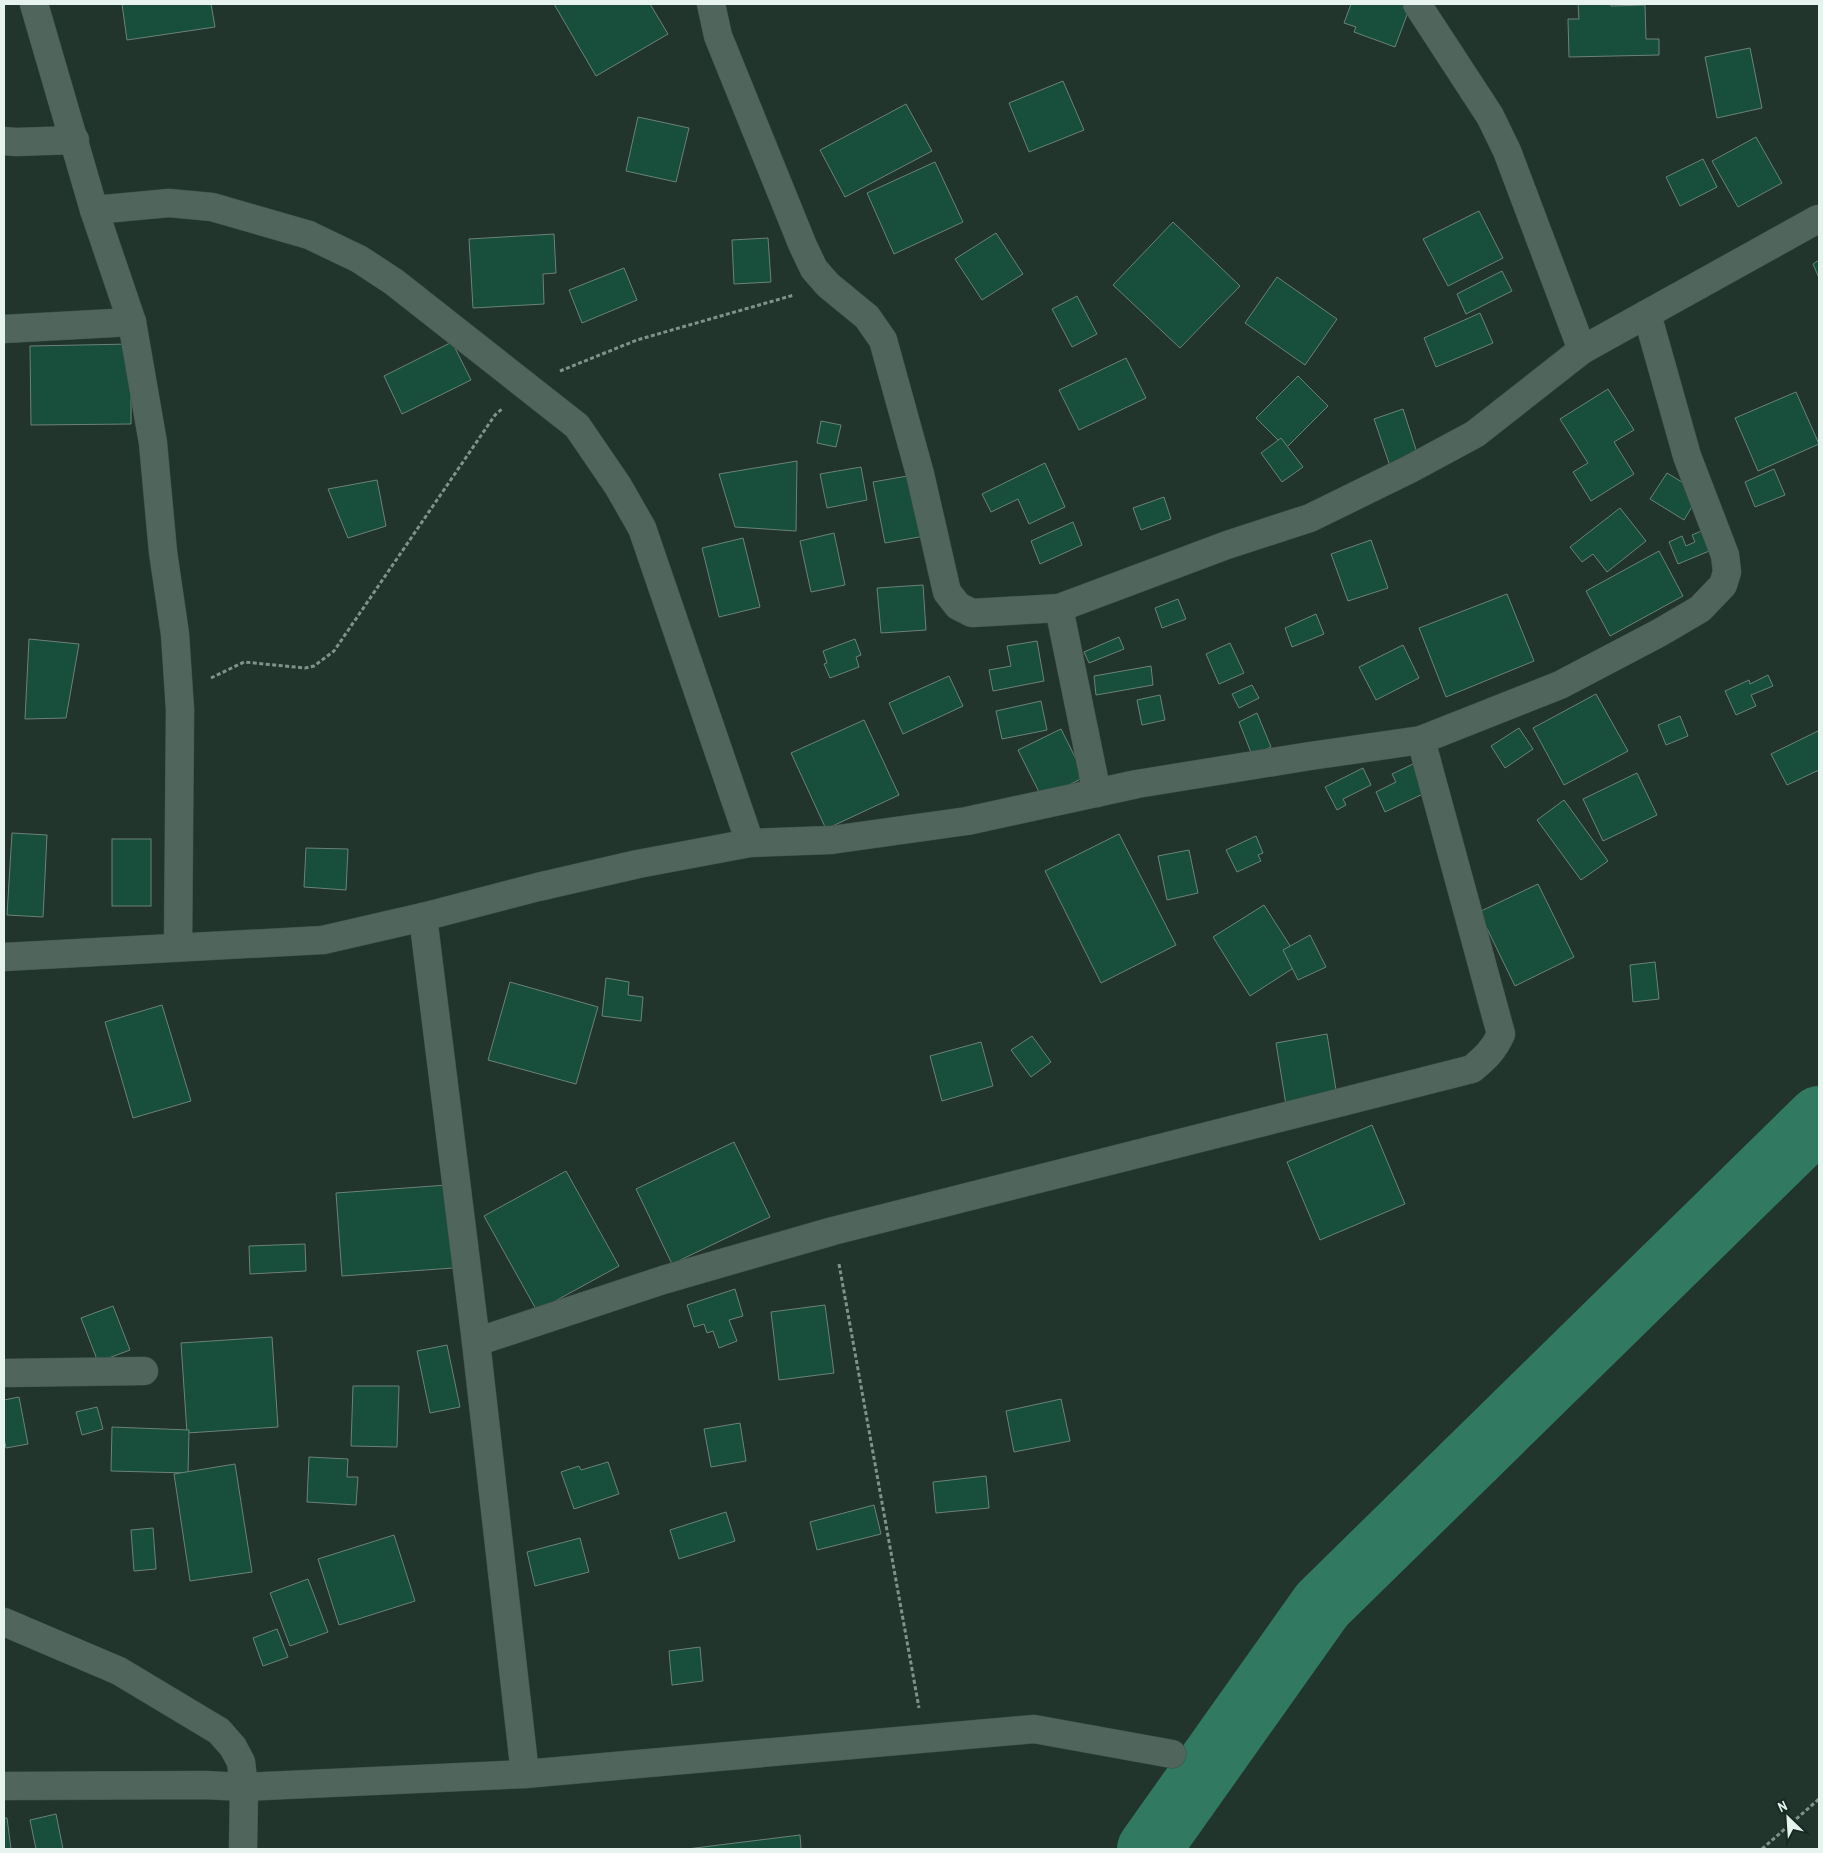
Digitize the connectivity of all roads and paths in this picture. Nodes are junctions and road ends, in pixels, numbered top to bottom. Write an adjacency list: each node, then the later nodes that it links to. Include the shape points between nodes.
1 (34, 4): 4 (street)
2 (710, 4): 8 (street, via 718,36 803,246 814,269)
3 (1417, 4): 12 (street, via 1485,108 1507,151)
4 (75, 140): 5 (street); 6 (street)
5 (4, 141)
6 (94, 210): 10 (street); 13 (street, via 190,204 212,207 308,235 358,259 394,282)
7 (1818, 219): 9 (street)
8 (828, 285): 13 (path, via 637,340); 14 (street, via 867,317 882,340 920,474 947,592 958,606 972,614)
9 (1647, 314): 12 (street); 16 (street, via 1687,456 1725,555 1727,572 1722,585 1700,609 1560,685)
10 (132, 322): 11 (street); 15 (street, via 153,442 163,552 175,634)
11 (4, 329)
12 (1582, 350): 14 (street, via 1475,434 1410,469 1310,518 1227,545)
13 (526, 385): 15 (path, via 496,415 329,656 305,668 244,662 211,678); 18 (street, via 577,426 642,528)
14 (1059, 608): 17 (street)
15 (180, 710): 20 (street)
16 (1422, 740): 17 (street); 22 (street, via 1501,1034 1486,1058 1472,1069 1459,1073)
17 (1097, 793): 18 (street, via 966,821 831,840)
18 (750, 843): 19 (street, via 638,864)
19 (423, 917): 20 (street, via 323,940); 23 (street)
20 (178, 947): 21 (street)
21 (4, 957)
22 (833, 1231): 23 (street, via 664,1280); 27 (path)
23 (476, 1342): 29 (street)
24 (144, 1371): 25 (street)
25 (4, 1373)
26 (4, 1622): 31 (street, via 119,1671 219,1731 233,1746 241,1762)
27 (924, 1737): 28 (street, via 1034,1729); 29 (street)
28 (1172, 1754)
29 (524, 1774): 31 (street)
30 (4, 1786): 31 (street)
31 (244, 1787): 33 (street)
32 (1819, 1799): 34 (path)
33 (243, 1849)
34 (1762, 1849)

